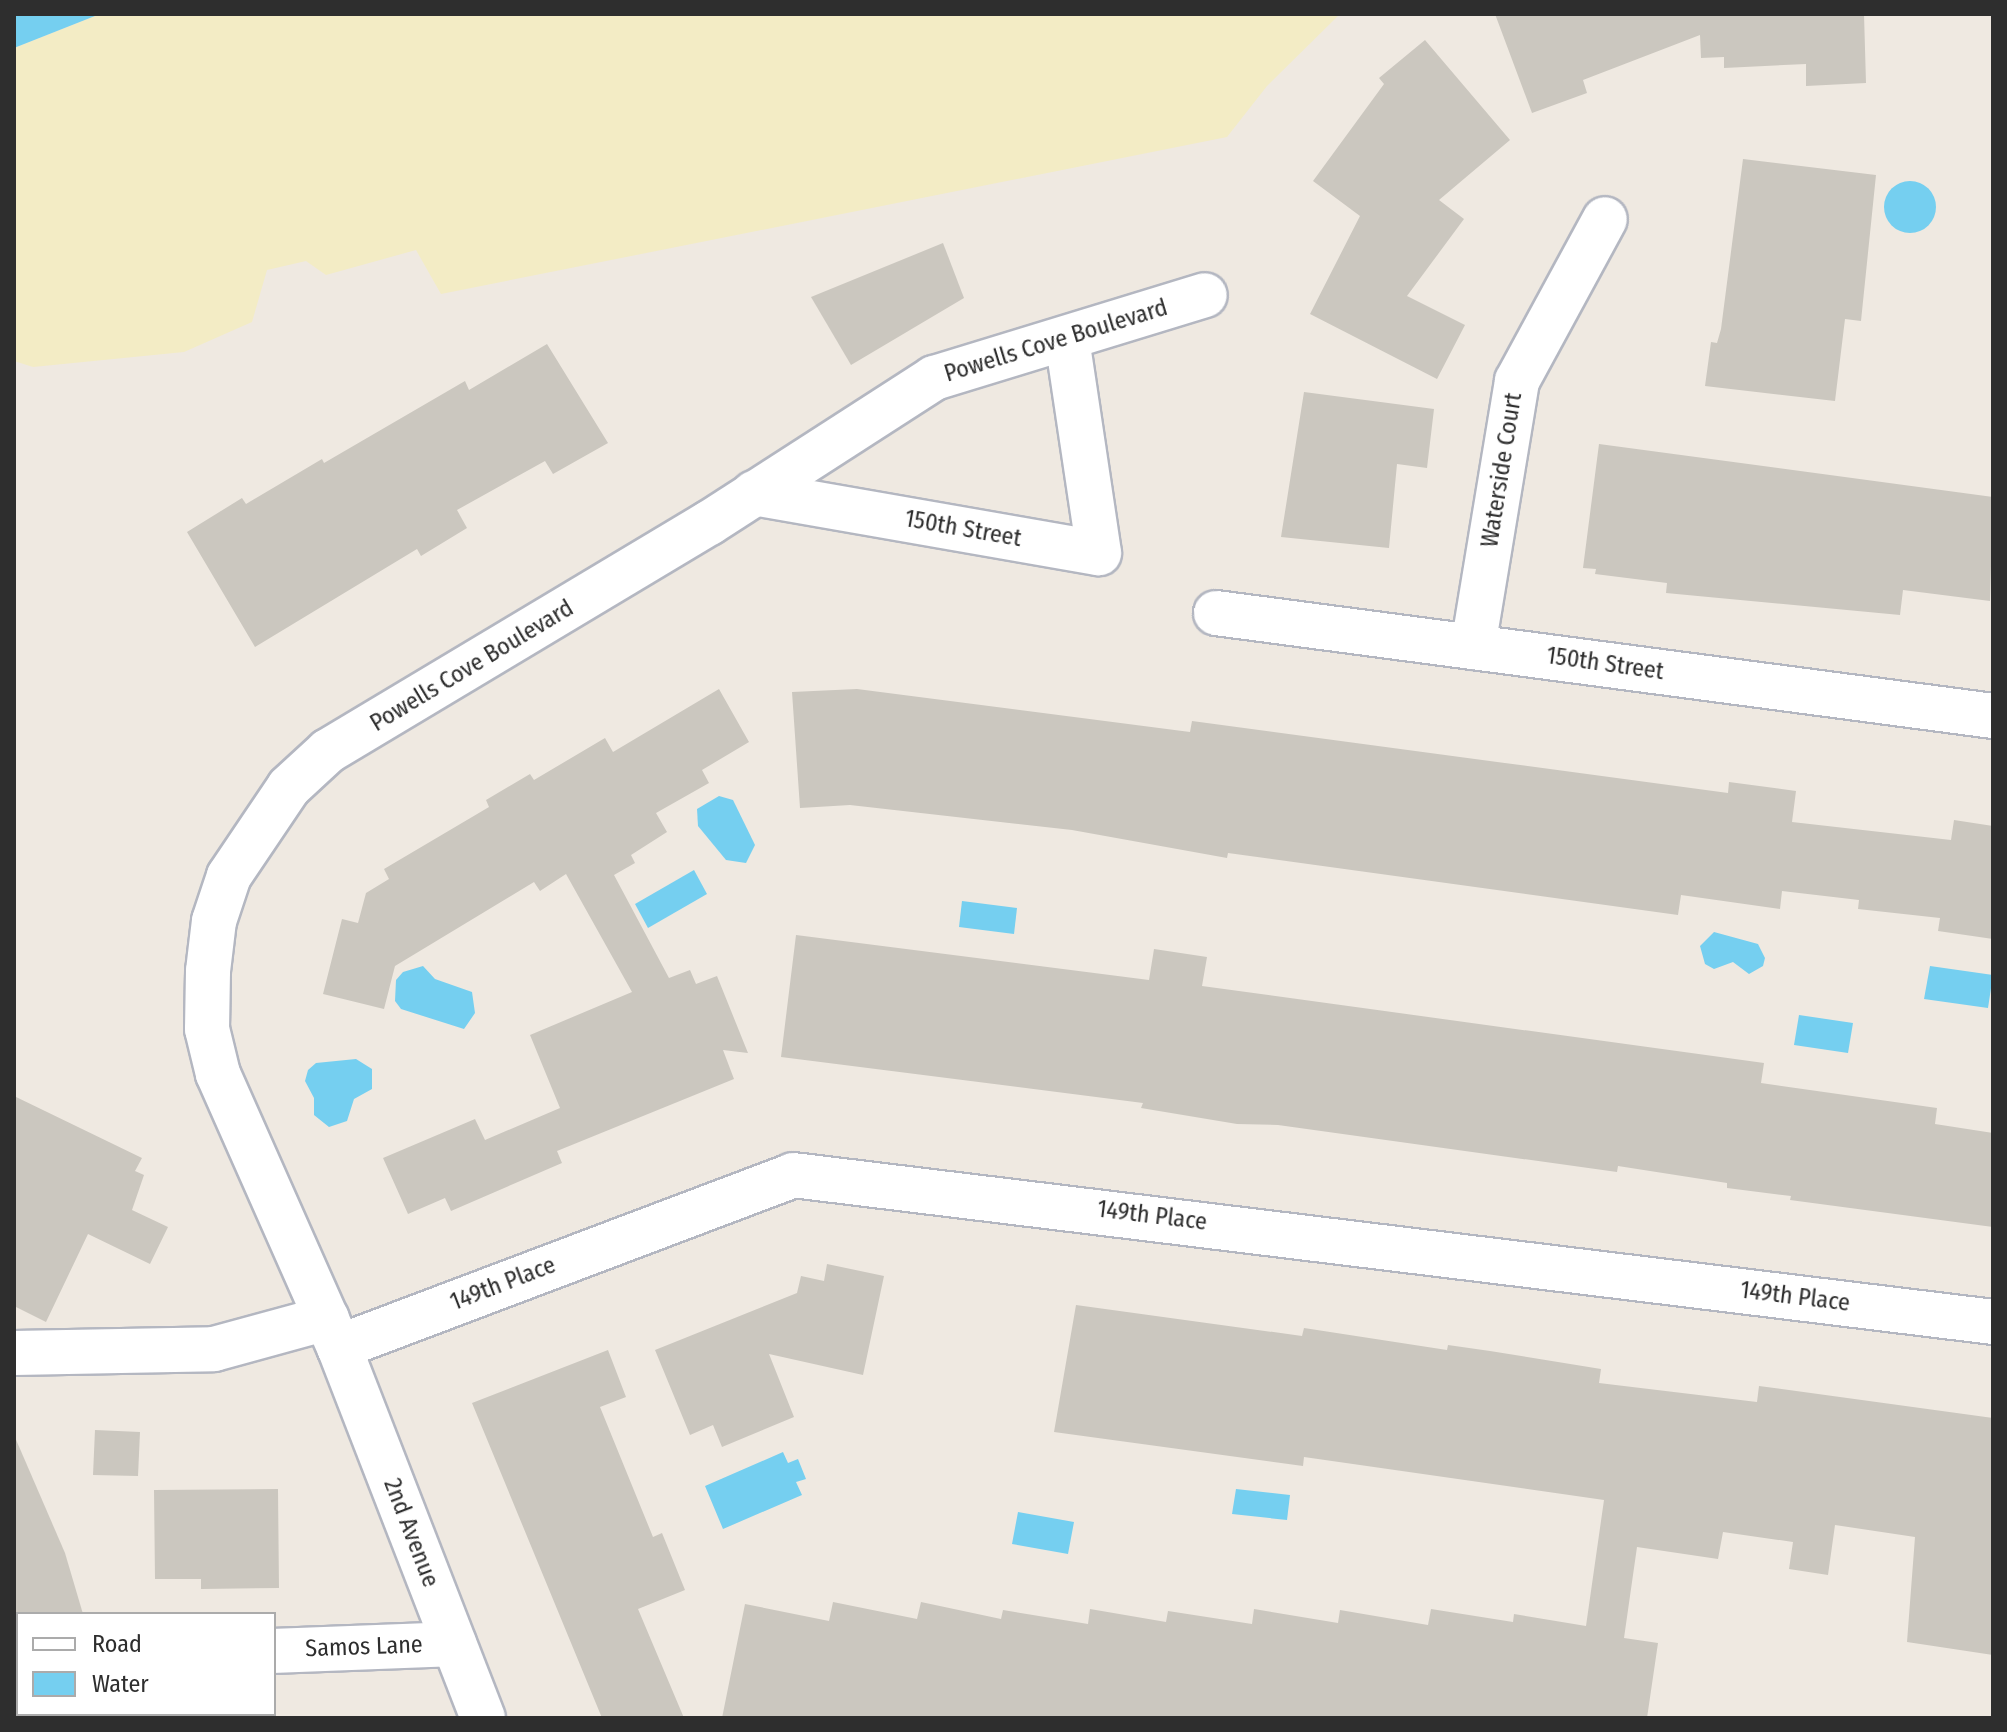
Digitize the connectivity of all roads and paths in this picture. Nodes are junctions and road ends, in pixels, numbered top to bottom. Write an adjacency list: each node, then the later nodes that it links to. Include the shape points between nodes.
1 (1605, 219): 6 (street, Waterside Court, via 1517,381)
2 (1205, 295): 3 (street, Powells Cove Boulevard)
3 (1067, 338): 4 (street, Powells Cove Boulevard, via 934,378); 4 (street, 150th Street, via 1099,553)
4 (754, 493): 9 (street, Powells Cove Boulevard, via 328,751 289,787 229,876 214,921 207,1029 218,1074)
5 (1216, 613): 6 (street, 150th Street)
6 (1473, 647): 7 (street, 150th Street)
7 (1993, 716)
8 (1993, 1322): 9 (street, 149th Place, via 793,1175)
9 (333, 1333): 10 (street, 149th Place, via 214,1349); 11 (street, 2nd Avenue)
10 (14, 1353)
11 (454, 1644): 12 (street, Samos Lane); 13 (street, 2nd Avenue)
12 (276, 1651)
13 (483, 1718)

